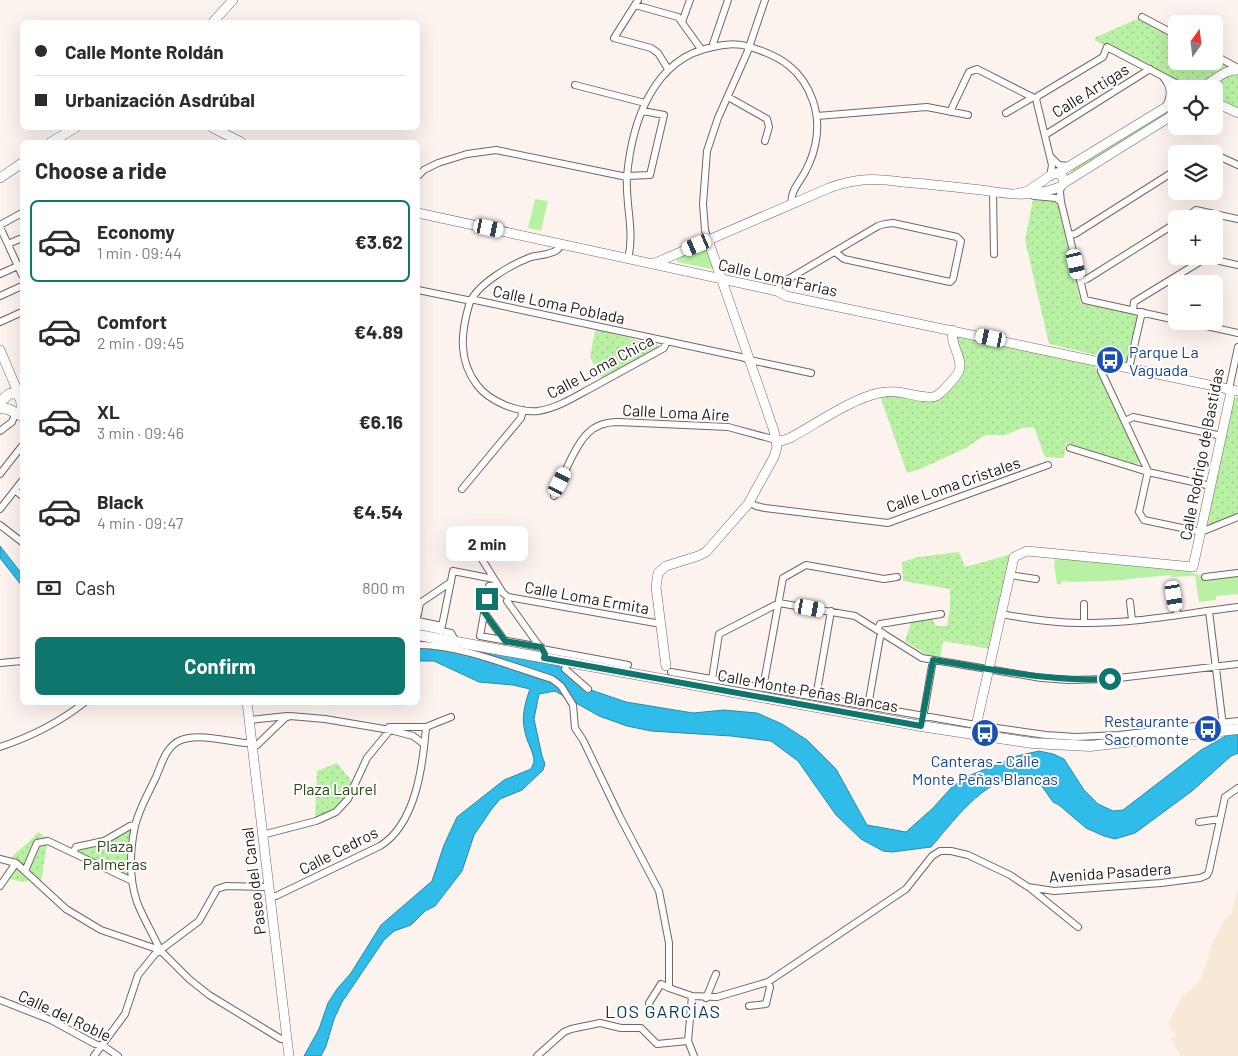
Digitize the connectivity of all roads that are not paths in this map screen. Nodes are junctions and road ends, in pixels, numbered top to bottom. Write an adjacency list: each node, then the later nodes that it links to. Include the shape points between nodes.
1 (233, 0): 7 (street)
2 (690, 0): 8 (street)
3 (728, 0): 10 (street)
4 (765, 0): 11 (street)
5 (636, 2): 8 (street, via 675,16); 14 (street, via 614,38 651,48)
6 (1142, 17): 9 (street)
7 (215, 20)
8 (682, 22): 12 (street)
9 (1168, 31)
10 (713, 46): 11 (street); 12 (street)
11 (749, 46): 22 (street); 33 (street, via 773,54 794,70 811,94)
12 (701, 49): 14 (street)
13 (1223, 60): 16 (street)
14 (668, 69): 24 (street)
15 (1150, 69): 17 (street); 23 (street, via 1107,47 1103,57); 37 (street, Calle Artigas)
16 (1238, 69): 19 (street)
17 (1160, 74): 18 (street); 20 (street); 27 (street, via 1171,92)
18 (1171, 80)
19 (1215, 80)
20 (1168, 82)
21 (575, 85): 24 (street)
22 (728, 97): 40 (street, via 767,118 769,127); 64 (street, via 705,159 703,210)
23 (1034, 97): 29 (street, via 977,69 969,72); 30 (street); 37 (street)
24 (645, 103): 28 (street)
25 (1168, 106): 27 (street)
26 (1223, 106): 31 (street)
27 (1164, 108): 44 (street)
28 (642, 111): 49 (street); 49 (street, via 664,115 650,175)
29 (950, 112): 32 (street); 33 (street, via 927,107)
30 (1006, 113)
31 (1238, 113)
32 (968, 115)
33 (817, 116): 55 (street, via 814,150 792,194)
34 (1168, 118): 51 (street)
35 (72, 130): 38 (street)
36 (217, 130): 39 (street)
37 (1045, 135): 41 (street)
38 (55, 140)
39 (237, 140)
40 (765, 142)
41 (1049, 152): 44 (street, via 1057,164); 47 (street)
42 (1223, 158): 45 (street)
43 (20, 163): 50 (street)
44 (1073, 165): 47 (street)
45 (1238, 165)
46 (420, 174): 49 (street, via 438,163 496,150)
47 (1054, 175): 51 (street, via 1063,176); 51 (street, via 1049,184); 53 (street)
48 (1168, 175): 62 (street)
49 (627, 177): 70 (street, via 631,247)
50 (0, 178)
51 (1059, 186): 53 (street); 54 (street)
52 (993, 192): 53 (street); 55 (street, via 865,179 838,185); 68 (street)
53 (1026, 194): 54 (street)
54 (1061, 202): 62 (street)
55 (792, 204): 64 (street)
56 (420, 213): 66 (street, Calle Loma Farias)
57 (20, 214): 60 (street)
58 (1223, 216): 59 (street)
59 (1238, 219)
60 (0, 226): 65 (street)
61 (1168, 228): 77 (street, via 1087,279)
62 (1069, 235): 77 (street)
63 (20, 239): 65 (street)
64 (708, 240): 69 (street); 76 (street)
65 (8, 244): 72 (street)
66 (560, 244): 70 (street, Calle Loma Farias); 82 (street, Calle Loma Chica, via 557,250 510,266)
67 (835, 252): 67 (street, via 840,258 950,282 954,277 961,241 957,237 888,223); 80 (street, via 780,284)
68 (994, 254)
69 (673, 255): 71 (street); 74 (street, via 669,264)
70 (628, 259): 71 (street, Calle Loma Farias)
71 (653, 264): 74 (street, Calle Loma Farias)
72 (20, 265): 75 (street)
73 (1238, 265): 83 (street, via 1206,258 1134,302)
74 (677, 269): 76 (street, Calle Loma Farias)
75 (0, 274)
76 (722, 279): 80 (street, Calle Loma Farias); 94 (street)
77 (1080, 280): 83 (street, via 1084,300)
78 (20, 287): 81 (street)
79 (420, 290): 82 (street, Calle Loma Poblada)
80 (777, 291): 88 (street, Calle Loma Farias, via 786,296)
81 (0, 296)
82 (471, 300): 91 (street, Calle Loma Poblada); 101 (street, Calle Loma Chica, via 462,340 468,371 489,396)
83 (1133, 310): 84 (street)
84 (1142, 312): 86 (street); 97 (street)
85 (20, 313): 87 (street)
86 (1168, 318)
87 (0, 322)
88 (953, 330): 95 (street, Calle Loma Farias); 105 (street, via 960,369 936,396 896,392 873,394 790,438)
89 (1223, 330): 90 (street)
90 (1238, 333)
91 (667, 341): 94 (street, Calle Loma Poblada); 101 (street, Calle Loma Chica, via 664,348 566,402 538,411)
92 (1238, 347): 99 (street, Calle Rodrigo de Bastidas)
93 (0, 350): 96 (street)
94 (750, 360): 98 (street, Calle Loma Poblada); 105 (street)
95 (1103, 362): 97 (street, Calle Loma Farias); 102 (street, via 1101,371)
96 (3, 364): 100 (street, via 15,382)
97 (1129, 368): 99 (street, Calle Loma Farias)
98 (811, 373)
99 (1234, 390): 104 (street, Calle Rodrigo de Bastidas)
100 (14, 404): 103 (street, via 12,422)
101 (524, 410): 113 (street, via 521,418)
102 (1125, 421): 104 (street, via 1132,417); 109 (street)
103 (0, 431)
104 (1222, 436): 112 (street, Calle Rodrigo de Bastidas)
105 (776, 440): 116 (street, Calle Loma Aire, via 728,427 607,423 583,438); 117 (street, via 774,457)
106 (1070, 448): 109 (street)
107 (20, 449): 110 (street)
108 (1048, 465): 117 (street, Calle Loma Cristales, via 888,522 765,508)
109 (1148, 472): 112 (street); 121 (street, via 1139,512 1144,520)
110 (0, 474)
111 (20, 483): 114 (street)
112 (1211, 486): 121 (street, Calle Rodrigo de Bastidas)
113 (462, 489)
114 (15, 490): 115 (street); 118 (street)
115 (20, 494)
116 (554, 496)
117 (749, 502): 147 (street, via 706,552 660,570 656,582)
118 (0, 509)
119 (1238, 517): 121 (street)
120 (0, 525): 122 (street)
121 (1201, 532): 125 (street, Calle Rodrigo de Bastidas, via 1193,567 1027,552 1014,558)
122 (20, 540)
123 (482, 561): 130 (street)
124 (1238, 573): 127 (street)
125 (1010, 575): 128 (street); 142 (street)
126 (897, 577): 135 (street, via 884,579 806,565 783,578)
127 (1205, 577)
128 (1036, 579)
129 (451, 582): 130 (street, via 453,571); 134 (street); 145 (street, via 442,626)
130 (496, 582): 132 (street); 140 (street, via 489,586)
131 (1174, 596): 143 (street)
132 (508, 597): 147 (street, Calle Loma Ermita); 154 (street, via 507,601)
133 (1130, 602): 144 (street)
134 (420, 603)
135 (778, 603): 138 (street); 164 (street, via 720,634); 165 (street)
136 (1084, 604): 146 (street)
137 (1238, 607): 139 (street)
138 (830, 611): 149 (street, via 855,616); 167 (street)
139 (1209, 611): 143 (street); 161 (street)
140 (484, 612): 151 (street); 151 (street, via 480,636)
141 (941, 614): 149 (street, via 880,624)
142 (1001, 614): 146 (street); 162 (street)
143 (1177, 614): 144 (street)
144 (1132, 620): 146 (street)
145 (420, 621)
146 (1084, 623)
147 (661, 624): 163 (street)
148 (420, 626): 152 (street, via 451,633)
149 (880, 631): 155 (street, via 922,658); 170 (street)
150 (420, 635): 152 (main road)
151 (505, 641): 154 (street)
152 (456, 642): 154 (main road)
153 (420, 645): 202 (street, via 475,655 552,679 561,686 573,704 575,728 660,892 669,950)
154 (542, 651): 157 (main road); 160 (street)
155 (933, 660): 162 (street); 174 (street)
156 (20, 661): 158 (street)
157 (566, 662): 163 (main road, via 655,678); 166 (street, via 565,669)
158 (0, 663)
159 (1238, 664): 161 (street)
160 (628, 665)
161 (1216, 667): 162 (street, via 1083,680 1041,678); 178 (street)
162 (988, 669): 181 (street)
163 (669, 673): 164 (street, Calle Monte Peñas Blancas); 174 (main road, Calle Monte Peñas Blancas)
164 (712, 679): 165 (street, Calle Monte Peñas Blancas)
165 (764, 688): 167 (street, Calle Monte Peñas Blancas)
166 (588, 689)
167 (816, 697): 170 (street, Calle Monte Peñas Blancas)
168 (81, 705): 184 (street, via 40,730)
169 (247, 705): 173 (street, Paseo del Canal)
170 (868, 706): 174 (street, Calle Monte Peñas Blancas)
171 (290, 716): 173 (street); 176 (street); 182 (street, via 257,745)
172 (451, 717): 177 (street)
173 (249, 720): 182 (street, Paseo del Canal)
174 (922, 721): 181 (main road, Calle Monte Peñas Blancas)
175 (1238, 721): 178 (street, Calle Monte Peñas Blancas)
176 (370, 726): 177 (street); 180 (street)
177 (426, 727): 183 (street, Calle Cedros)
178 (1223, 727): 179 (main road, Calle Monte Peñas Blancas); 181 (main road, Calle Monte Peñas Blancas, via 1090,746 1038,744)
179 (1238, 729)
180 (390, 730): 183 (street, via 413,736); 189 (street, via 367,758 348,799 336,812 316,821)
181 (975, 730)
182 (252, 744): 188 (street, via 192,737 173,745); 189 (street, Paseo del Canal)
183 (424, 744): 197 (street, Calle Cedros, via 411,804 391,838 276,896)
184 (0, 747)
185 (1238, 788): 186 (street, Avenida Pasadera, via 1225,797)
186 (1220, 819): 187 (street); 196 (street, Avenida Pasadera, via 1209,871 1204,877 1063,891)
187 (1199, 822)
188 (135, 825): 190 (street, via 104,842 76,847); 194 (street)
189 (262, 835): 197 (street, Paseo del Canal)
190 (73, 853): 193 (street, via 48,841 37,843); 194 (street)
191 (0, 859): 192 (street)
192 (16, 864): 193 (street); 195 (street)
193 (26, 871): 199 (street, via 66,909 90,924 114,936)
194 (132, 881): 199 (street)
195 (0, 886)
196 (1028, 887): 198 (street); 201 (street, Avenida Pasadera, via 990,864 951,851 940,851 932,856 906,889)
197 (269, 892): 199 (street, via 226,886 219,888 199,921); 208 (street, Paseo del Canal)
198 (1078, 927)
199 (160, 950): 208 (street, via 209,995 281,1039); 210 (street, via 138,975 124,1014)
200 (716, 974): 204 (street)
201 (768, 982): 204 (street, Avenida Pasadera); 207 (street, via 766,1004)
202 (669, 988): 203 (street, Avenida Pasadera); 206 (street, via 661,984)
203 (692, 996): 204 (street, Avenida Pasadera); 209 (street)
204 (706, 998)
205 (0, 1000): 210 (street, Calle del Roble)
206 (649, 1003)
207 (749, 1006)
208 (287, 1038): 213 (street, Paseo del Canal)
209 (688, 1041): 214 (street, via 657,1044 641,1028 600,1023 564,1032); 215 (street)
210 (101, 1045): 211 (street); 212 (street, Calle del Roble)
211 (94, 1056)
212 (118, 1056)
213 (289, 1056)
214 (537, 1056)
215 (694, 1056)

